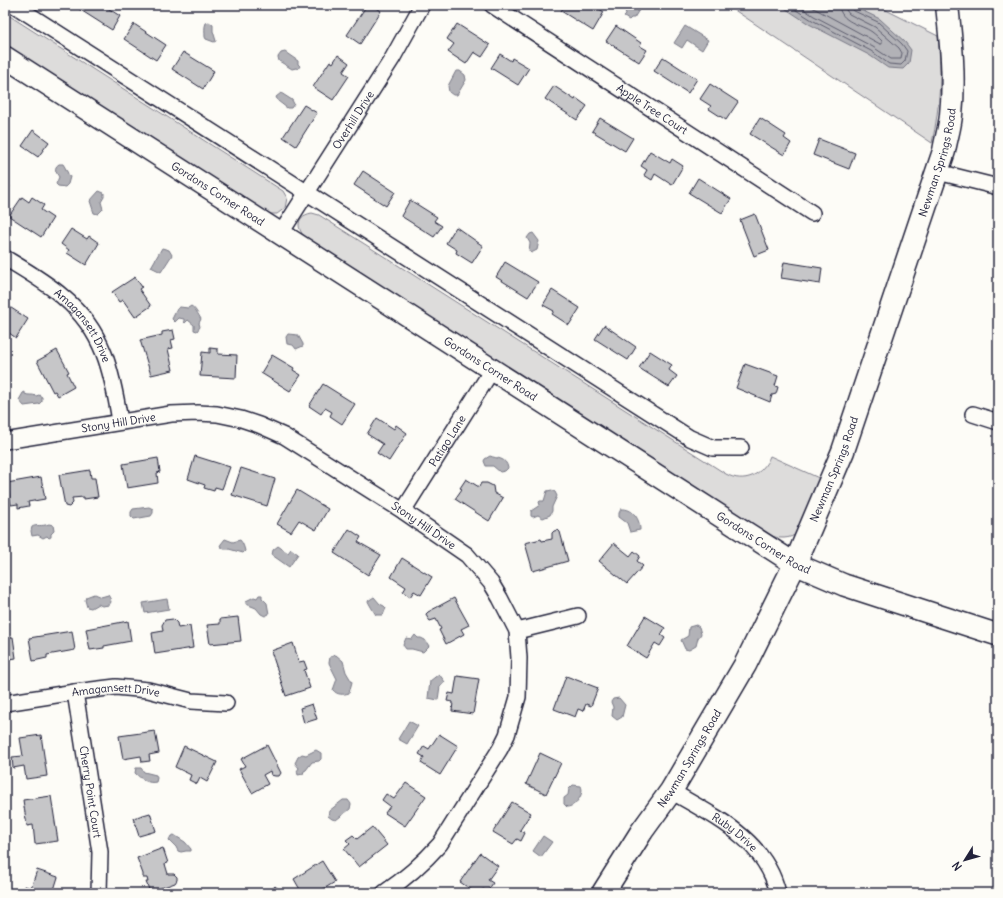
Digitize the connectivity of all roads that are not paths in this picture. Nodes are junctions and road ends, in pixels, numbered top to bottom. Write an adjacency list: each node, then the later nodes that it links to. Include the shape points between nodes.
1 (14, 5): 8 (street)
2 (422, 5): 8 (street, Overhill Drive, via 392,60)
3 (492, 5): 9 (street, Apple Tree Court)
4 (947, 5): 6 (main road, Newman Springs Road, via 952,60 951,116)
5 (5, 58): 10 (street, Gordons Corner Road)
6 (938, 172): 7 (street); 19 (main road, Newman Springs Road, via 843,451)
7 (998, 187)
8 (306, 192): 10 (street, Overhill Drive); 17 (street, via 690,438 713,448)
9 (812, 213)
10 (281, 233): 12 (street, Gordons Corner Road)
11 (5, 258): 14 (street, Amagansett Drive, via 63,296 85,319 95,334 111,372)
12 (492, 370): 18 (street, Patigo Lane); 19 (street, Gordons Corner Road)
13 (973, 414): 15 (street)
14 (120, 422): 16 (street, Stony Hill Drive); 18 (street, Stony Hill Drive, via 171,414 197,413 240,419 284,436)
15 (998, 422)
16 (5, 441)
17 (742, 448)
18 (403, 511): 21 (street, Stony Hill Drive, via 460,550 481,570 500,598)
19 (795, 564): 22 (street, Gordons Corner Road, via 844,585); 26 (main road, Newman Springs Road, via 745,665)
20 (578, 616): 21 (street)
21 (517, 632): 28 (street, Stony Hill Drive, via 518,697 507,735 500,749 440,844 408,876)
22 (998, 635)
23 (75, 692): 24 (street, Amagansett Drive); 25 (street, Amagansett Drive, via 116,687 148,690 191,701); 27 (street, Cherry Point Court, via 100,852)
24 (5, 703)
25 (226, 703)
26 (671, 791): 29 (main road, Newman Springs Road); 30 (street, Ruby Drive, via 746,838 768,866)
27 (99, 893)
28 (384, 893)
29 (603, 893)
30 (778, 893)

